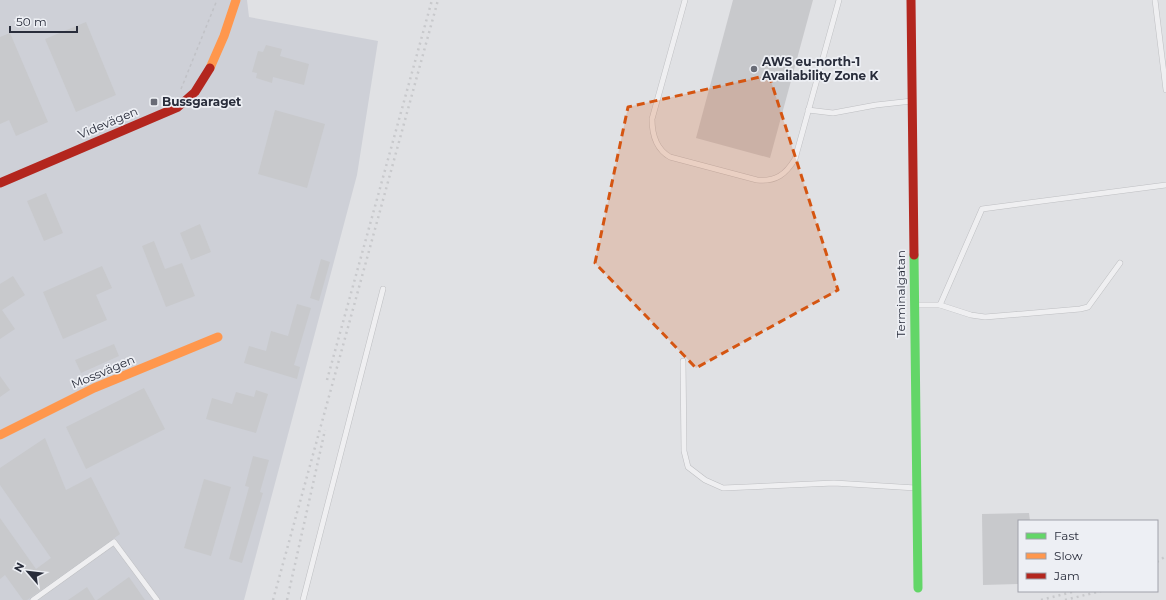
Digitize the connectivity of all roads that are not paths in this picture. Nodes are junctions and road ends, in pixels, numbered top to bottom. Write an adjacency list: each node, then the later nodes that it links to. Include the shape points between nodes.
1 (236, 0): 9 (street, Videvägen, via 219,47 202,81 194,93 178,107)
2 (685, 0): 8 (lane, via 652,119 654,138 664,153 680,160 757,180 775,180 784,174 795,159)
3 (839, 0): 8 (lane)
4 (911, 0): 7 (street, Terminalgatan)
5 (1154, 0): 6 (lane)
6 (1166, 90)
7 (912, 101): 8 (lane, via 833,113); 13 (street, Terminalgatan)
8 (808, 110)
9 (0, 183)
10 (1166, 185): 14 (lane, via 982,209)
11 (1120, 263): 14 (lane, via 1088,307 1080,309 986,317)
12 (383, 289): 22 (lane)
13 (914, 305): 14 (lane); 18 (street, Terminalgatan)
14 (940, 305)
15 (218, 337): 17 (street, Mossvägen, via 94,388)
16 (683, 361): 18 (lane, via 684,451 688,467 705,480 722,488 834,483)
17 (0, 435)
18 (917, 488): 19 (street, Terminalgatan)
19 (918, 588)
20 (33, 600): 21 (lane, via 114,542)
21 (158, 600)
22 (303, 600)

